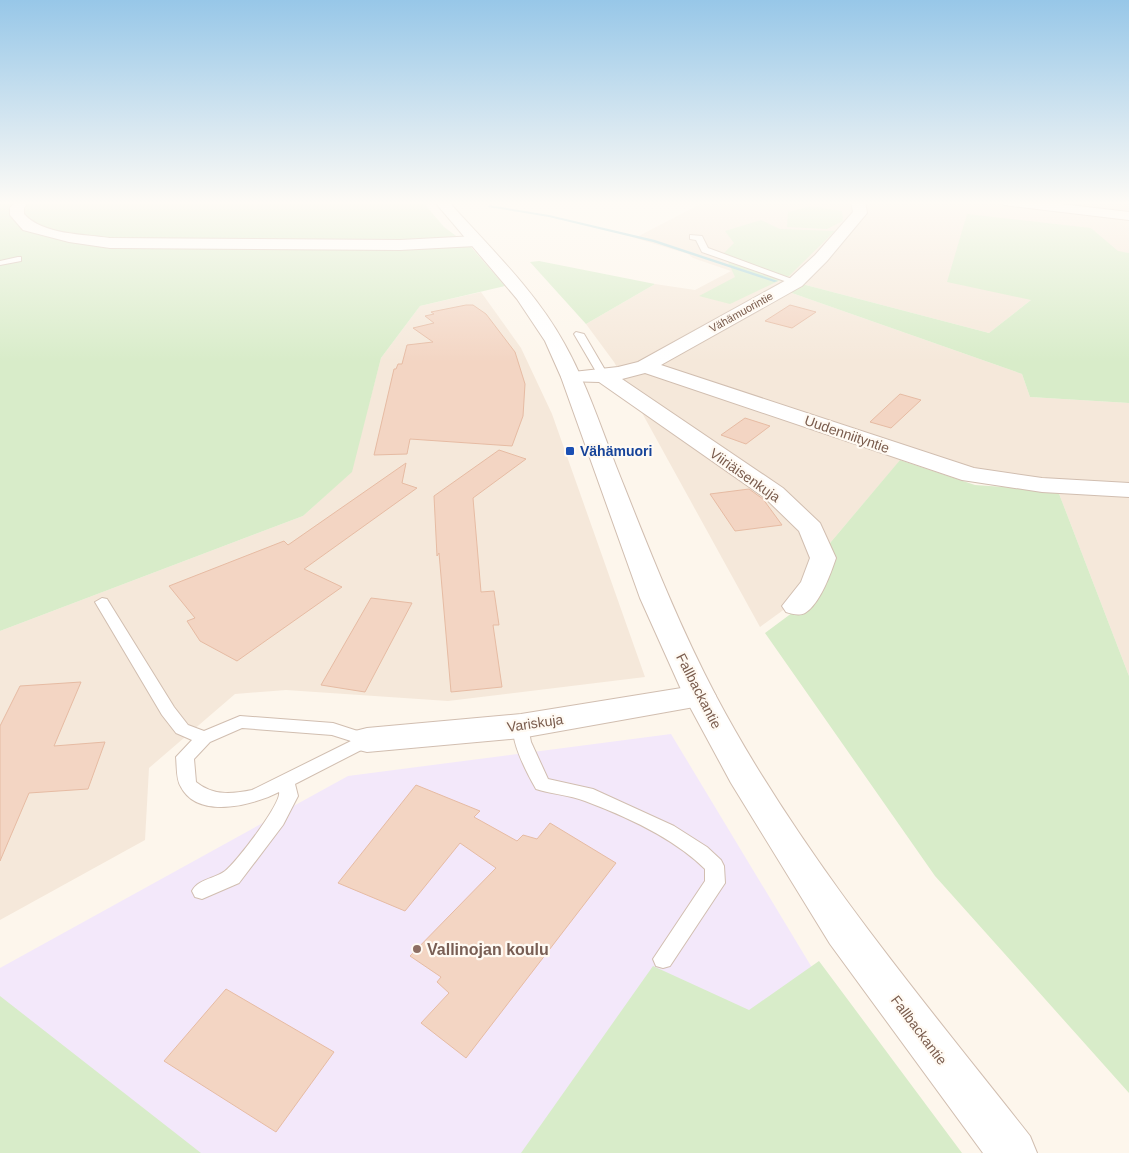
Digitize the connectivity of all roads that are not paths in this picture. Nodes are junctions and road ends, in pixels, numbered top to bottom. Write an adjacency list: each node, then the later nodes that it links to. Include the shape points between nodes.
1 (488, 255): 10 (street, Fallbackantie, via 524,296 548,332)
2 (718, 255): 6 (lane)
3 (824, 255): 6 (street, Vähämuorintie)
4 (18, 259): 5 (lane)
5 (0, 263)
6 (796, 282): 8 (street, Vähämuorintie)
7 (579, 334): 9 (lane)
8 (645, 366): 9 (street); 11 (street, Uudenniityntie, via 970,475 1042,486)
9 (603, 376): 10 (street); 13 (street, Viiriäisenkuja, via 774,493 811,528 823,558 814,584)
10 (571, 377): 14 (street, Fallbackantie, via 654,598)
11 (1129, 490)
12 (102, 602): 16 (lane, via 182,729)
13 (796, 606)
14 (700, 696): 15 (street, Variskuja); 21 (street, Fallbackantie, via 743,774 844,931)
15 (521, 726): 17 (street, Variskuja); 20 (lane, via 524,742 542,784 587,794 668,831 700,852 714,866 715,883)
16 (204, 738): 17 (lane, via 240,722 333,728); 18 (lane, via 184,757 188,785 203,798 237,800 256,796)
17 (367, 740): 18 (lane)
18 (286, 782): 19 (lane, via 289,796 277,820 232,877)
19 (202, 891)
20 (663, 959)
21 (1014, 1153)

